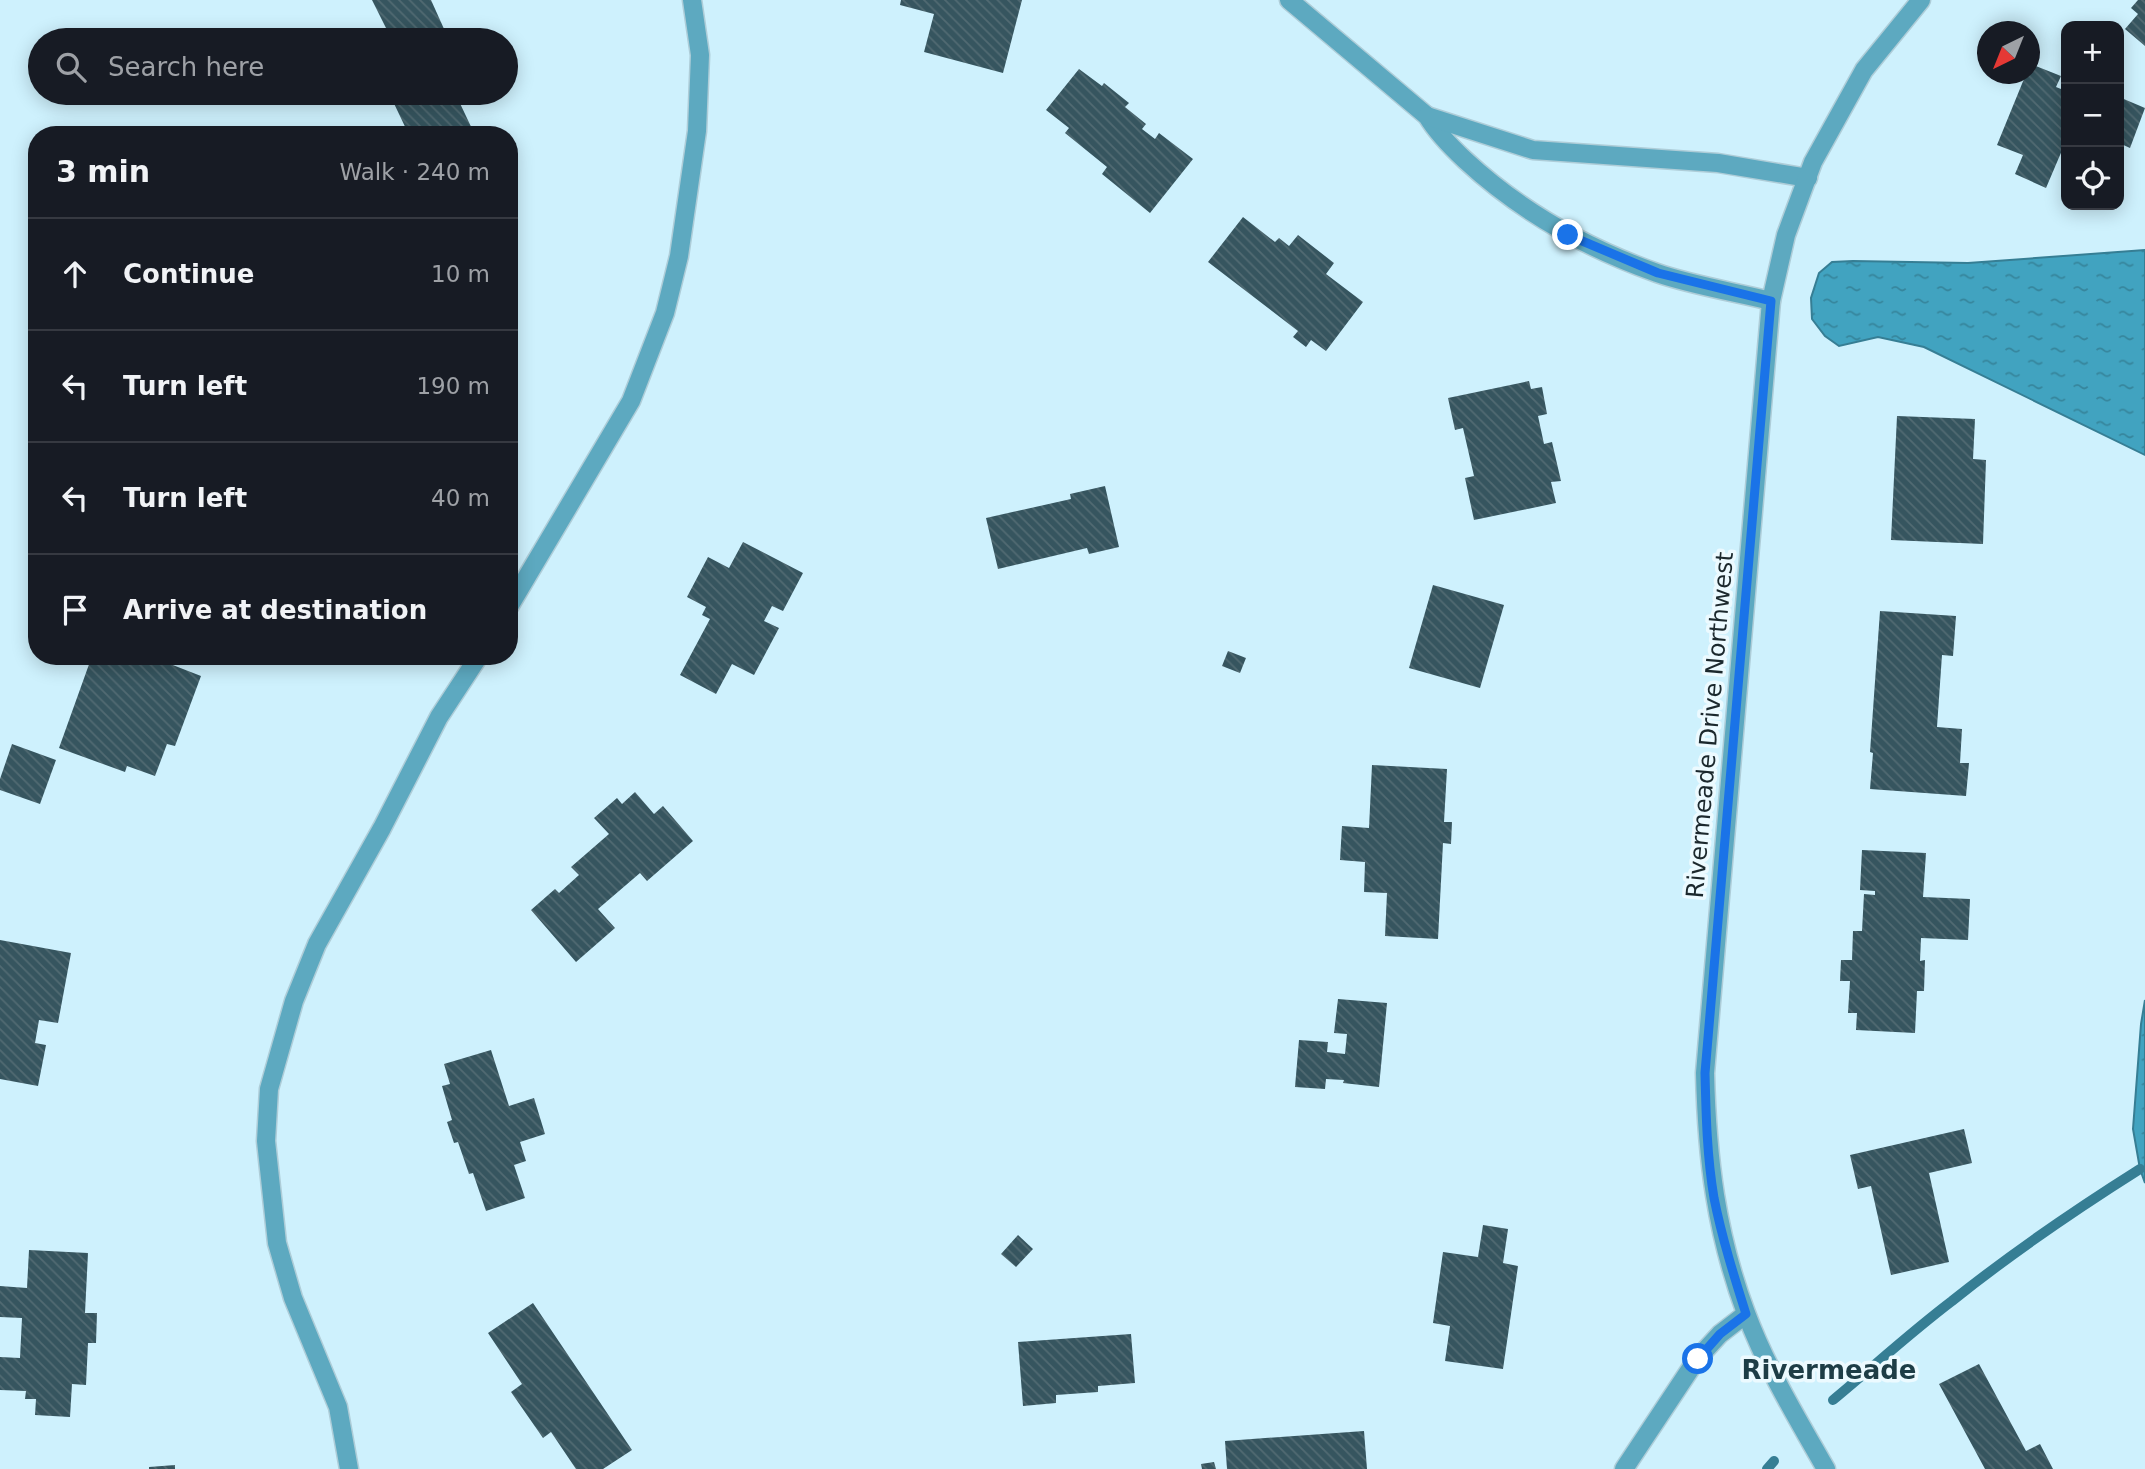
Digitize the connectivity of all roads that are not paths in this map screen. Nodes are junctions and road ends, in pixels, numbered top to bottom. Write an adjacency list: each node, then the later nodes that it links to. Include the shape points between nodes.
1 (692, 0): 7 (street, via 700,55 697,131 679,256 665,313 631,401)
2 (1289, 0): 4 (street)
3 (1921, 0): 5 (street, Rivermeade Drive Northwest, via 1864,70)
4 (1427, 116): 5 (street, via 1533,150 1718,163); 6 (street, via 1481,175 1568,235 1658,273)
5 (1808, 178): 6 (street, Rivermeade Drive Northwest, via 1786,235)
6 (1771, 301): 9 (street, Rivermeade Drive Northwest, via 1705,1073 1714,1197)
7 (518, 592)
8 (473, 665): 10 (street, via 439,717 317,944 294,1001 270,1090 266,1141 277,1243 293,1298 338,1407)
9 (1746, 1314): 11 (street, via 1698,1359); 12 (street, Rivermeade Drive Northwest)
10 (349, 1469)
11 (1624, 1469)
12 (1826, 1469)

